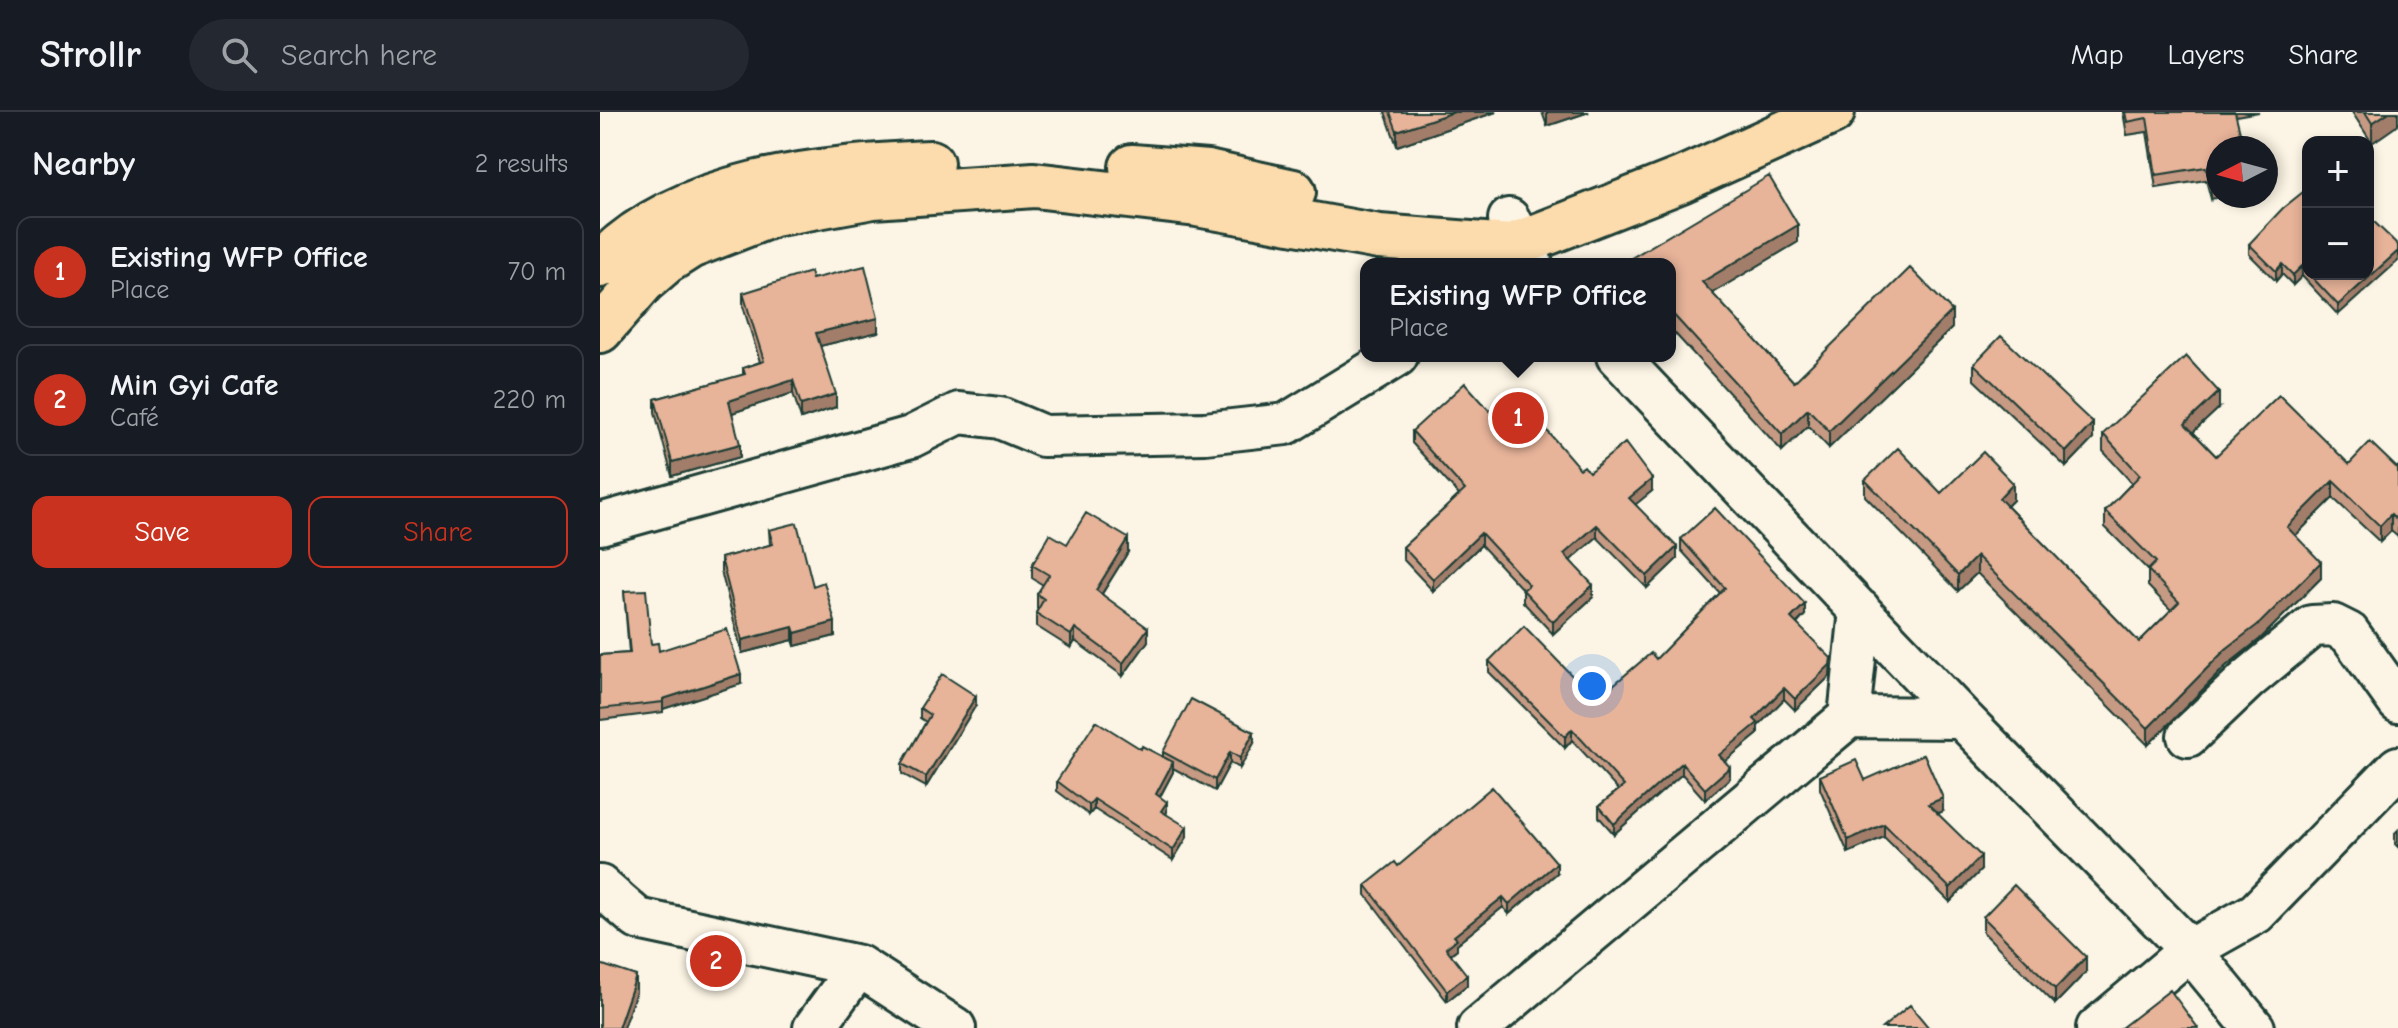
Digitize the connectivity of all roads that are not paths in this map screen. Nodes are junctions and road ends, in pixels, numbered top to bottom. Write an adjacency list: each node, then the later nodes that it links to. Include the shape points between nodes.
1 (1768, 112): 3 (main road, via 1673,154)
2 (1832, 112): 3 (main road)
3 (1523, 250): 4 (main road, via 1370,208 1207,173 1041,158 884,165 764,181 674,211); 5 (main road, via 1379,237 1197,204 1034,185 873,196 773,214 690,246 643,281)
4 (600, 265)
5 (601, 328)
6 (1387, 362): 8 (street, via 1286,424 1205,433 1043,436 1000,418 959,413 911,437)
7 (1623, 362): 9 (street)
8 (600, 524)
9 (1860, 610): 11 (street); 12 (street)
10 (2398, 702): 13 (street, via 2349,633 2333,625 2312,626)
11 (1849, 717): 12 (street); 20 (street)
12 (1962, 718): 16 (street)
13 (2188, 736)
14 (2398, 767): 16 (street, via 2256,913)
15 (600, 886): 17 (street, via 638,919)
16 (2190, 950): 21 (street); 22 (street)
17 (859, 966): 18 (street); 19 (street)
18 (814, 1028)
19 (955, 1028)
20 (1478, 1028)
21 (2097, 1028)
22 (2254, 1028)

